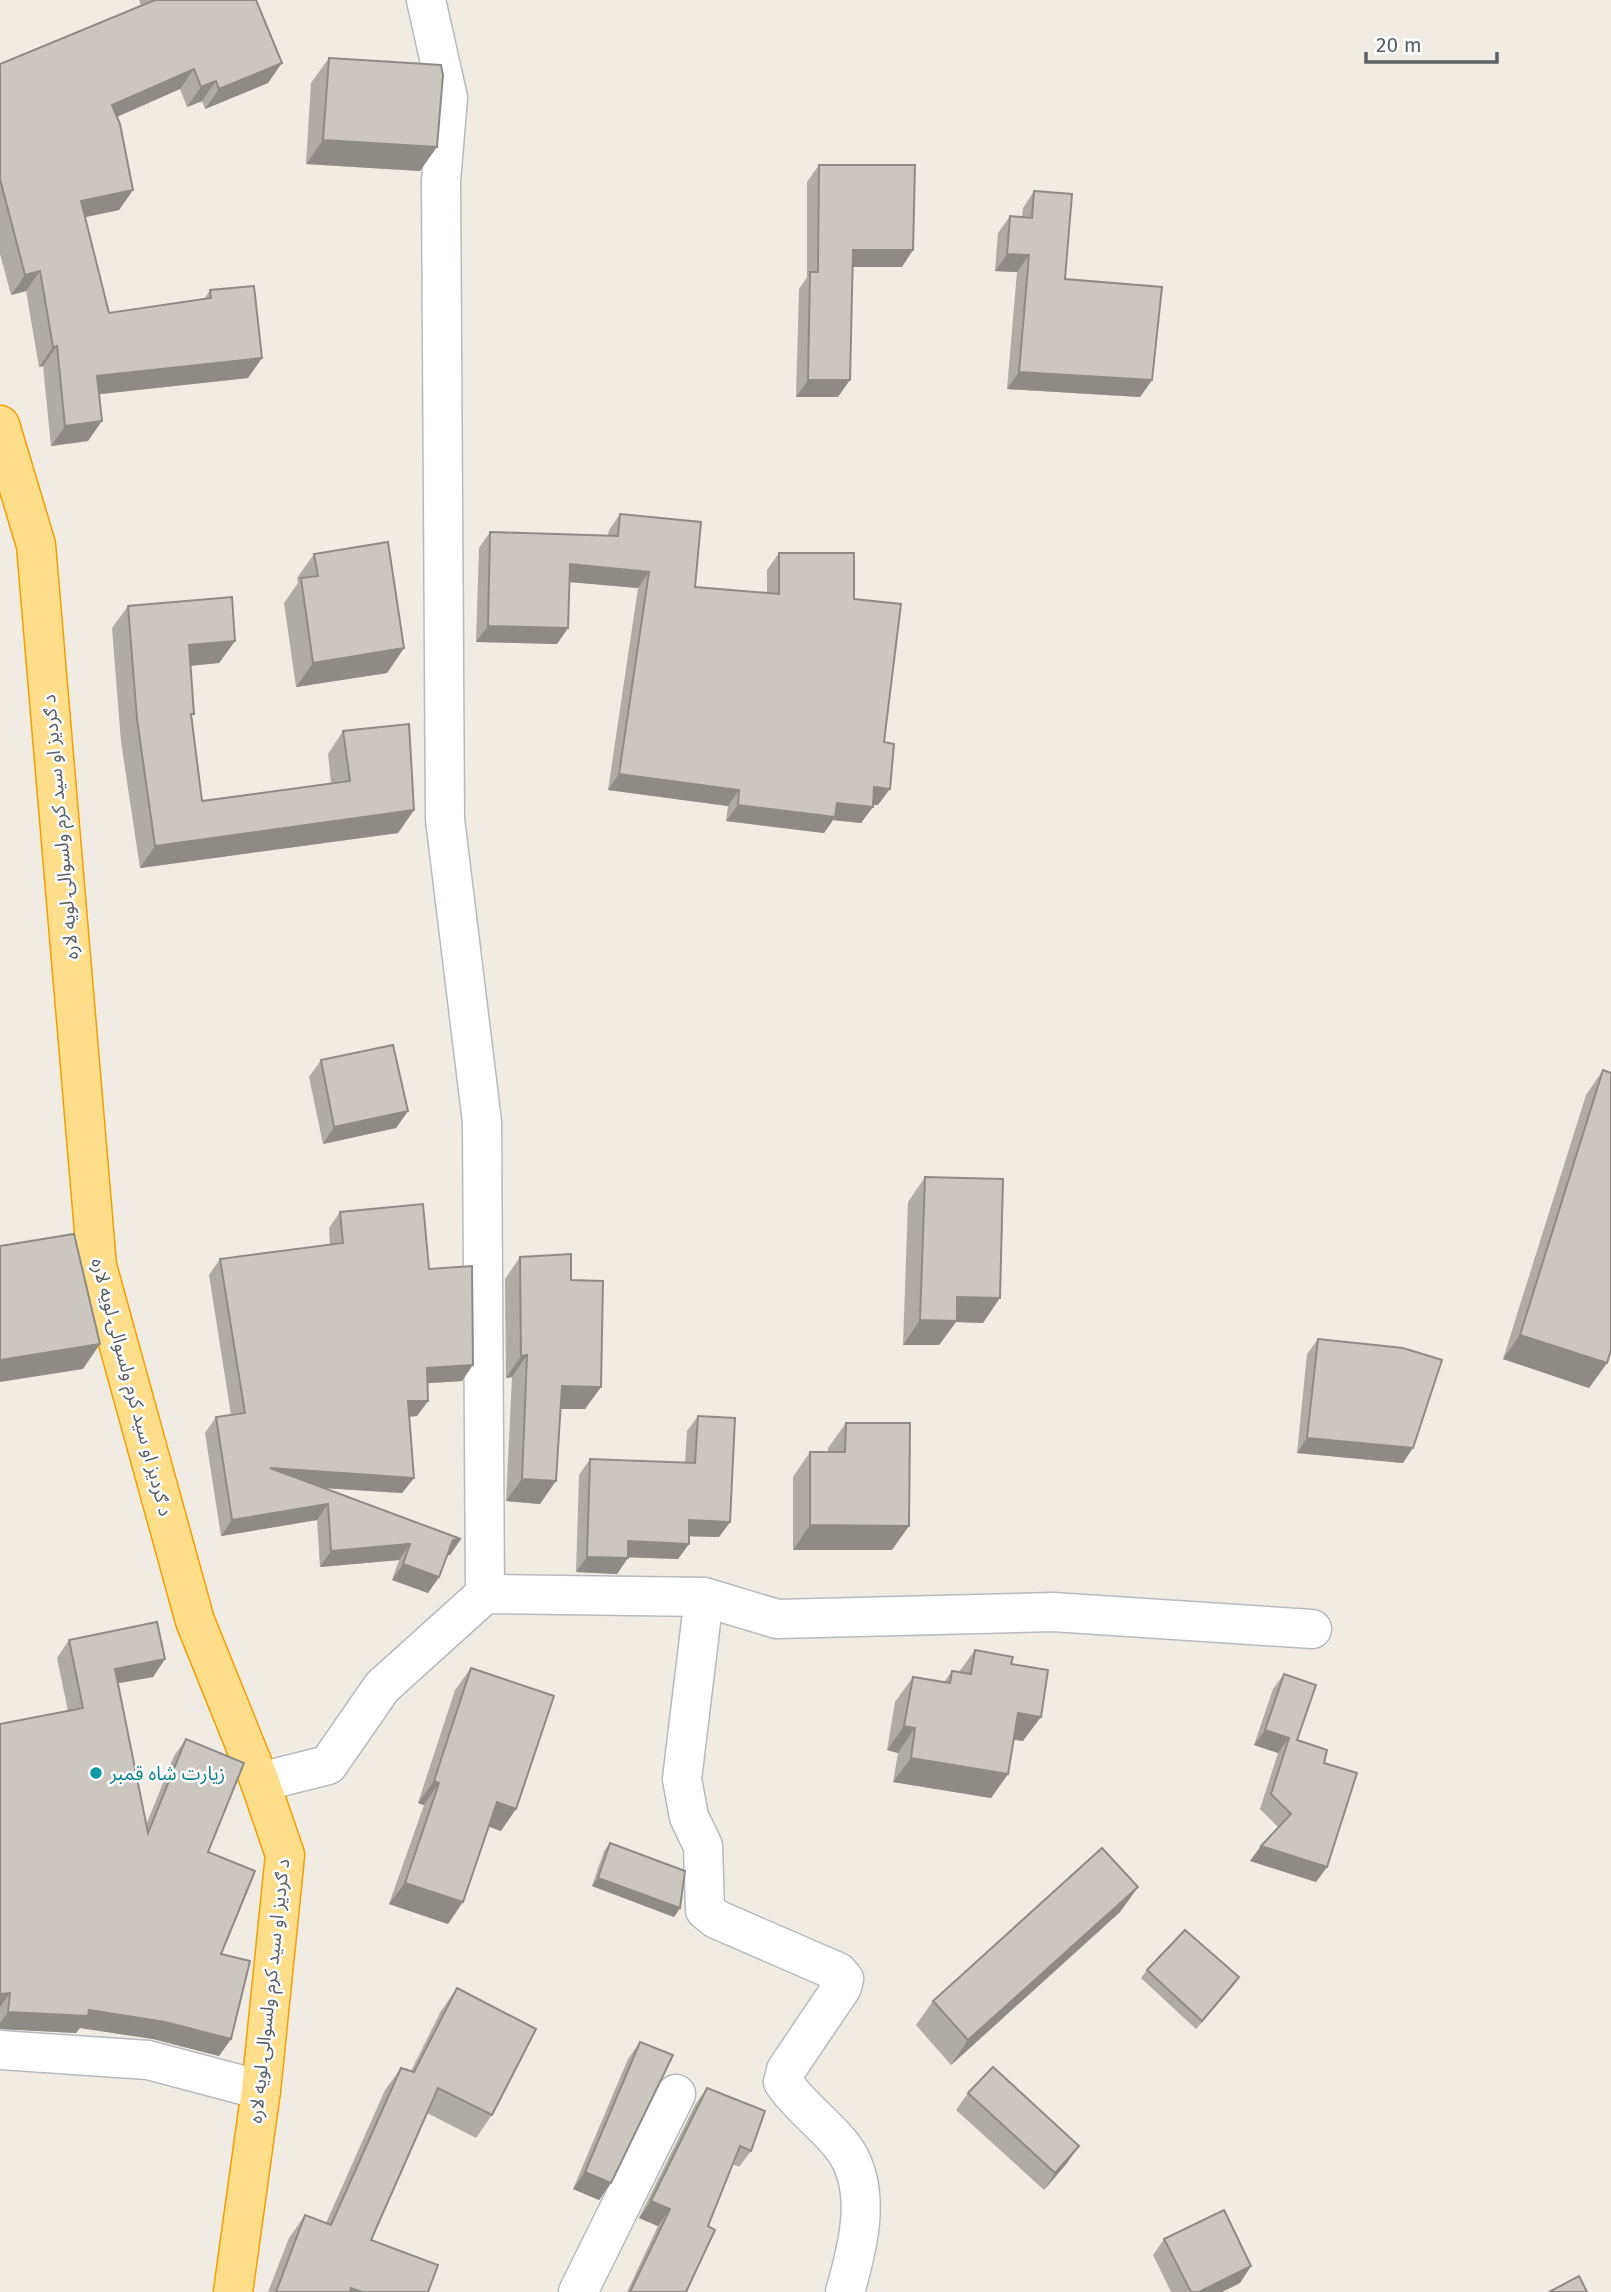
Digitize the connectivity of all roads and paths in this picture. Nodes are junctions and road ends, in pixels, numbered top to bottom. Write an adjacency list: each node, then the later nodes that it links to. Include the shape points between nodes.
1 (425, 0): 3 (street, via 448,98 441,181 445,819 482,1122)
2 (0, 425): 6 (highway, د ګردیز او سید کرم ولسوالۍ لویه لاره, via 36,545 97,1266 195,1621)
3 (485, 1594): 4 (street); 6 (street, via 382,1687 328,1765)
4 (704, 1597): 5 (street, via 777,1619 1053,1612); 12 (street, via 682,1779 689,1817 703,1846 705,1910 716,1919 838,1972 844,1979 786,2070 783,2082 844,2148 862,2194 856,2253)
5 (1312, 1629)
6 (260, 1782): 8 (highway, د ګردیز او سید کرم ولسوالۍ لویه لاره, via 285,1855)
7 (0, 2050): 8 (street, via 148,2060)
8 (261, 2090): 10 (highway, د ګردیز او سید کرم ولسوالۍ لویه لاره)
9 (676, 2094): 11 (street)
10 (233, 2292)
11 (578, 2292)
12 (845, 2292)

